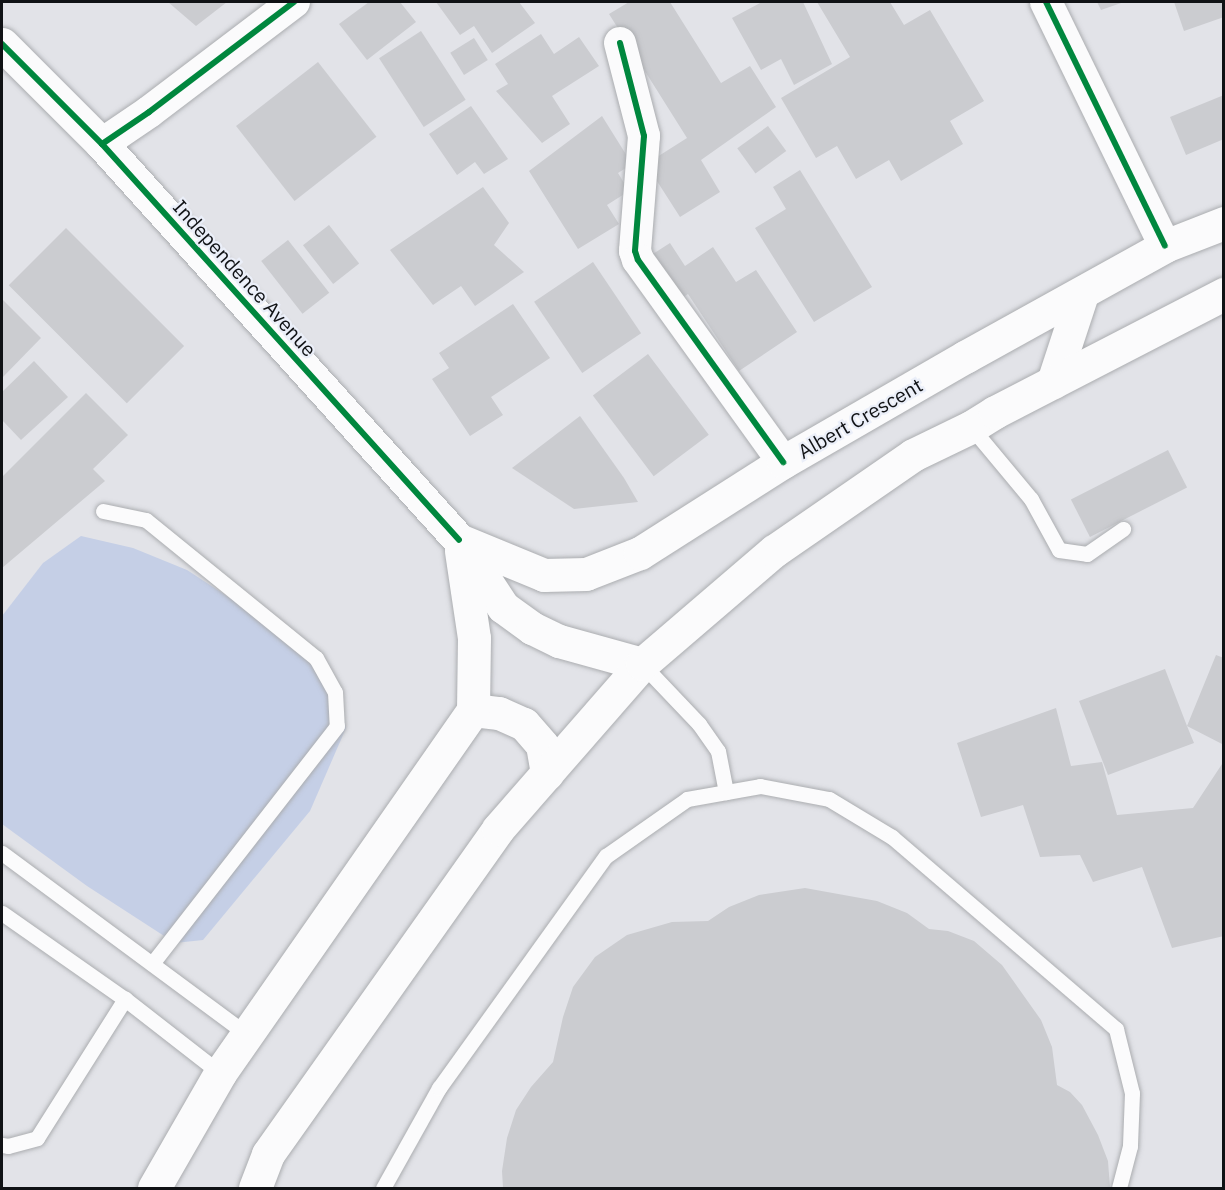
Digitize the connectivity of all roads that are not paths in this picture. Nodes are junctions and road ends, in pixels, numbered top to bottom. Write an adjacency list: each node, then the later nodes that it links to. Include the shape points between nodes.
1 (294, 2): 5 (street)
2 (1046, 2): 7 (street)
3 (620, 43): 12 (street, via 644,136 635,251 638,260)
4 (2, 44): 5 (main road, Independence Avenue)
5 (102, 144): 15 (main road, Independence Avenue)
6 (1224, 223): 7 (main road, Albert Crescent)
7 (1165, 246): 8 (main road, Albert Crescent)
8 (1082, 294): 10 (main road); 12 (main road, Albert Crescent)
9 (1224, 294): 10 (main road)
10 (1053, 382): 11 (main road)
11 (971, 427): 14 (lane, via 1031,499 1059,550 1087,554); 16 (main road, via 913,455 774,551)
12 (783, 462): 15 (main road, Albert Crescent, via 640,553 586,574 544,575)
13 (103, 511): 22 (lane, via 146,520 316,658 335,692 337,726)
14 (1123, 529)
15 (459, 540): 16 (main road, Independence Avenue, via 504,607 532,628 559,641); 17 (main road, via 474,638)
16 (642, 664): 18 (main road); 19 (lane, via 699,724 718,751)
17 (474, 710): 18 (main road, via 499,713 524,724 542,745); 24 (main road)
18 (547, 774): 28 (main road, via 498,829 268,1154)
19 (726, 792): 29 (lane, via 687,799 606,856 439,1088); 30 (lane, via 760,786 829,799 892,837 1116,1029 1132,1092 1130,1146)
20 (2, 853): 22 (lane)
21 (2, 914): 23 (lane)
22 (152, 964): 24 (lane)
23 (125, 999): 25 (lane); 26 (lane, via 37,1138)
24 (247, 1034): 25 (main road)
25 (220, 1073): 27 (main road)
26 (2, 1145)
27 (154, 1188)
28 (255, 1188)
29 (383, 1188)
30 (1119, 1188)

